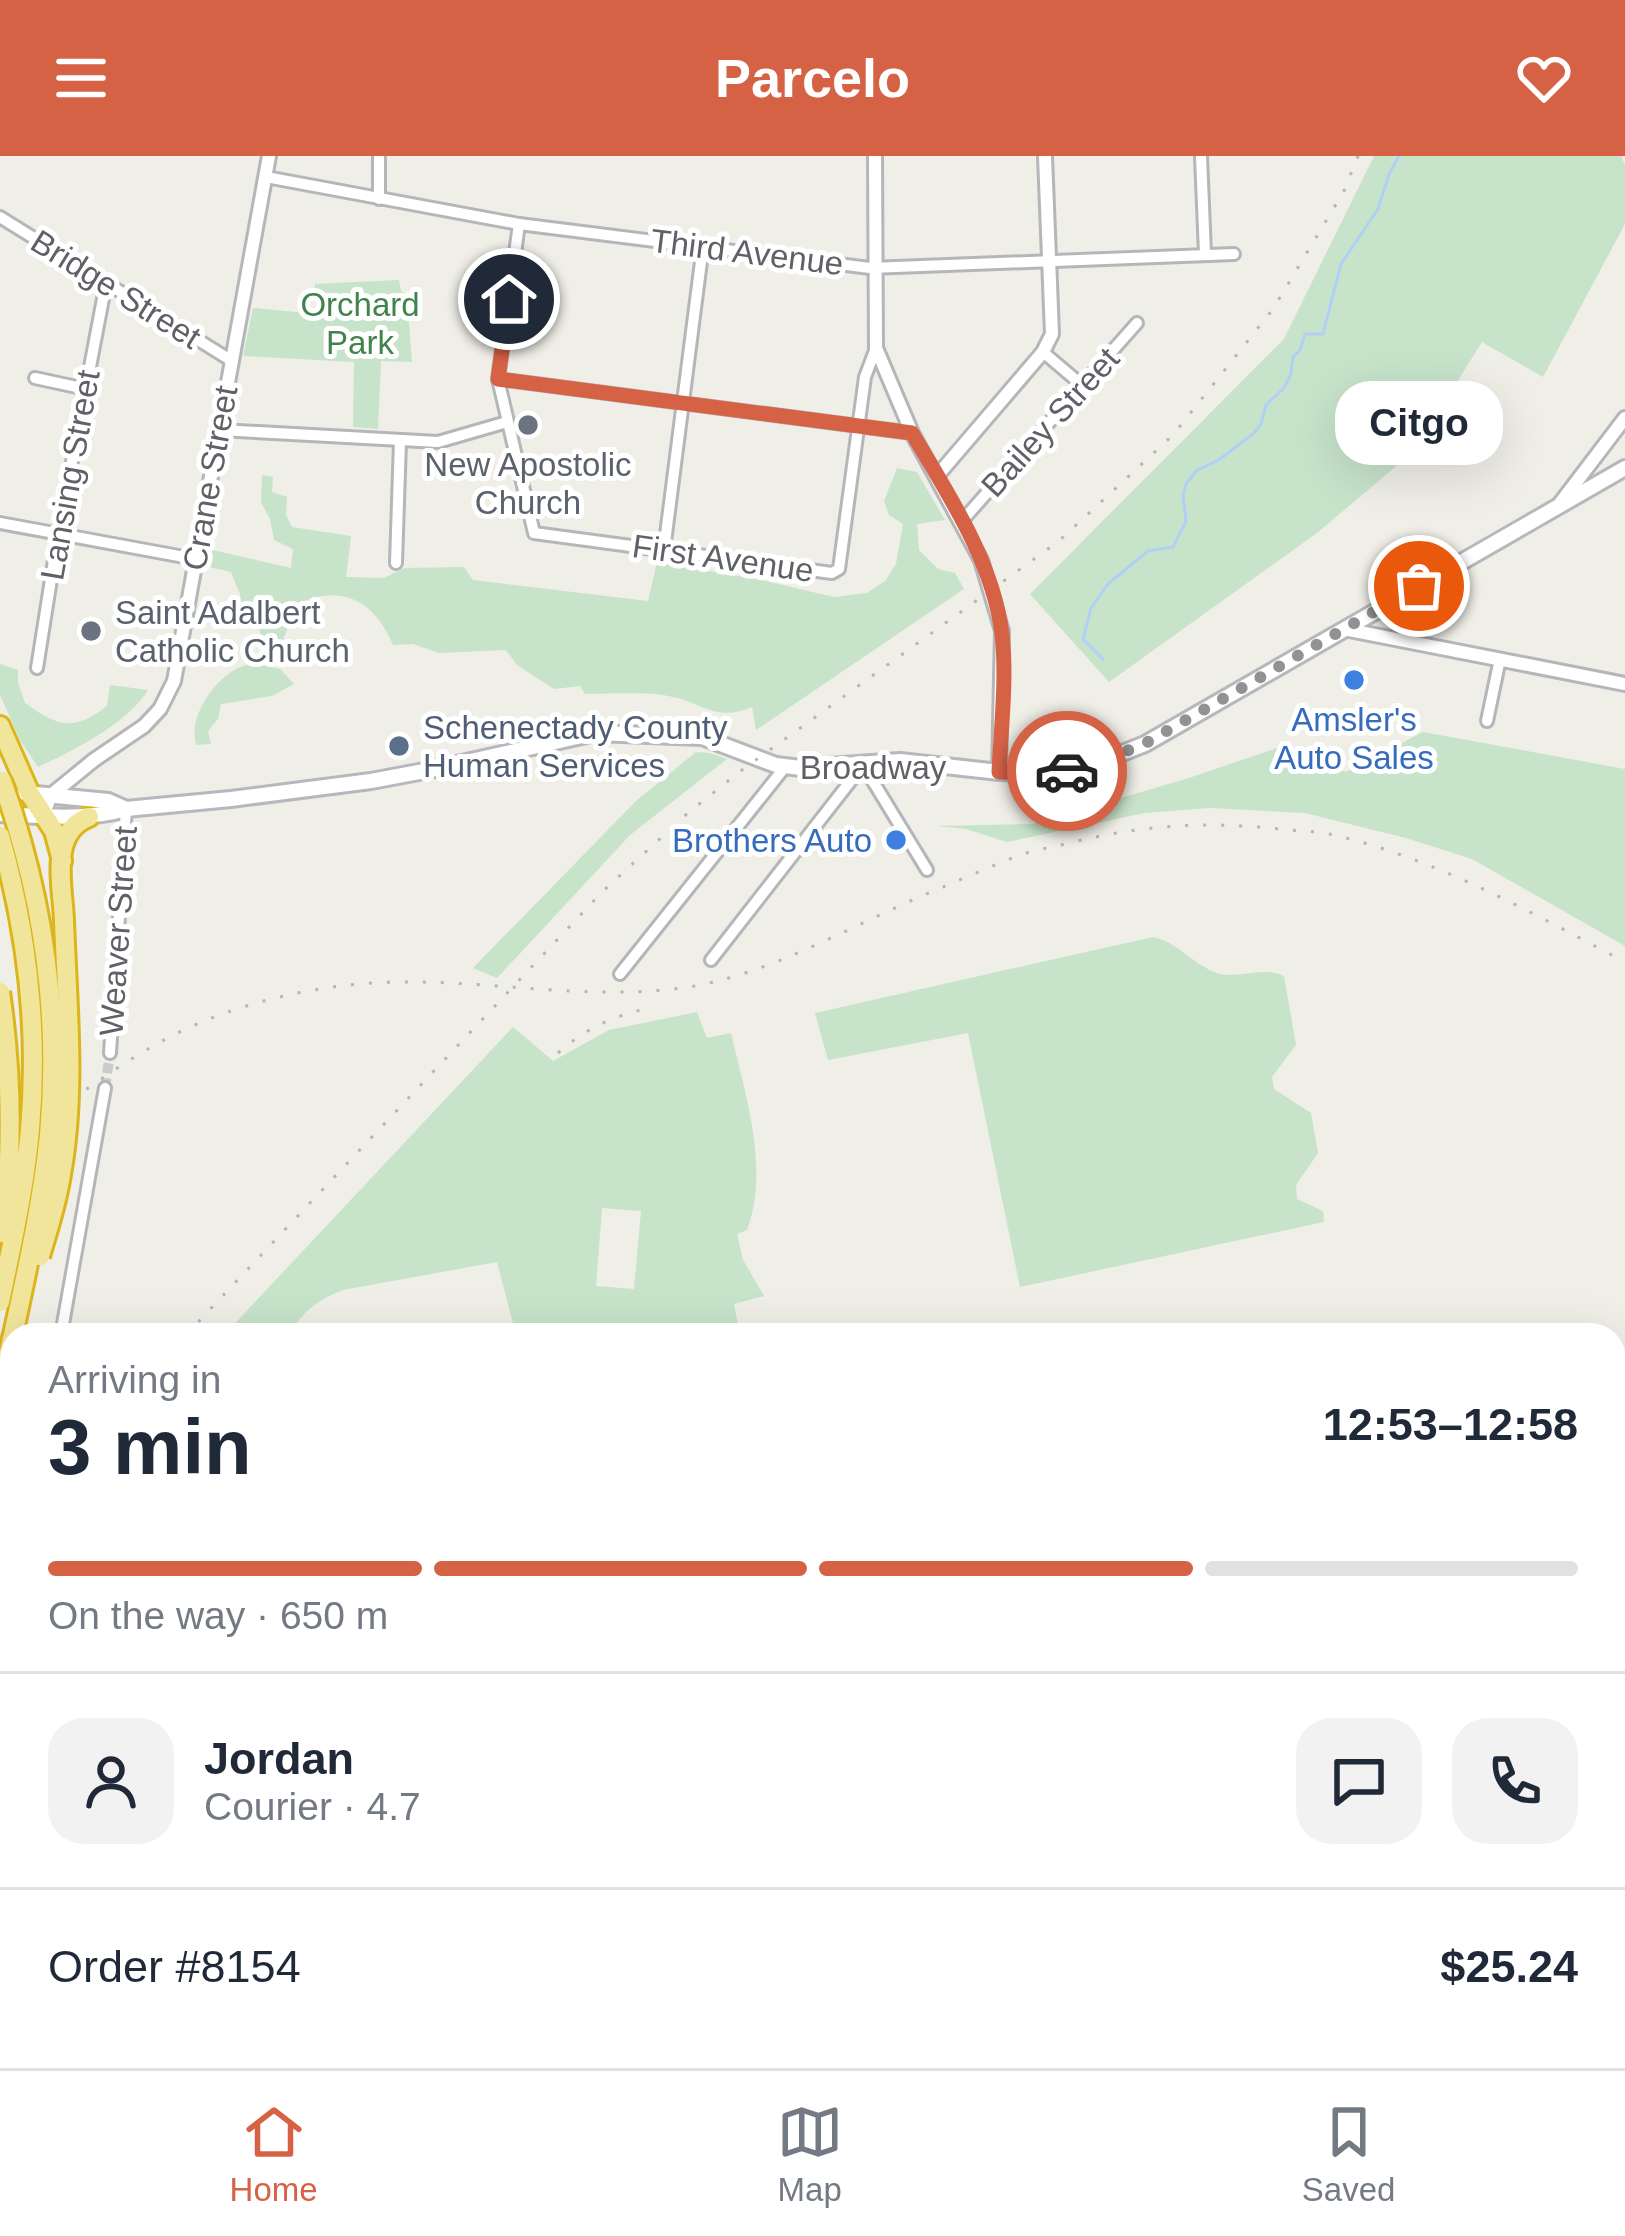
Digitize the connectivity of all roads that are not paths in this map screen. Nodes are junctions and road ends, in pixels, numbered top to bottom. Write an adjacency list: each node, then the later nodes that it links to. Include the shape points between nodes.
1 (269, 156): 6 (street, Crane Street)
2 (379, 156): 7 (street)
3 (875, 156): 14 (street)
4 (1045, 156): 13 (street)
5 (1201, 156): 11 (street)
6 (266, 177): 7 (street, Third Avenue); 19 (street, Crane Street)
7 (379, 199): 9 (street, Third Avenue)
8 (0, 217): 15 (street, Bridge Street)
9 (519, 224): 10 (street, Third Avenue); 21 (street)
10 (703, 246): 14 (street, Third Avenue); 24 (street)
11 (1205, 254): 12 (street, Third Avenue); 13 (street, Third Avenue)
12 (1234, 254)
13 (1048, 262): 14 (street, Third Avenue); 18 (street, via 1052,334)
14 (878, 268): 17 (street)
15 (106, 283): 19 (street, Bridge Street); 23 (street, Lansing Street)
16 (1137, 323): 22 (street, Bailey Street)
17 (876, 348): 27 (street); 29 (street)
18 (1043, 352): 22 (street); 32 (street)
19 (232, 361): 28 (street, Crane Street)
20 (35, 378): 23 (street)
21 (498, 379): 24 (street); 26 (street)
22 (1083, 386): 34 (street, Bailey Street)
23 (86, 389): 36 (street, Lansing Street)
24 (682, 403): 27 (street); 37 (street)
25 (1625, 418): 33 (street)
26 (507, 422): 30 (street, via 438,442); 37 (street, First Avenue, via 534,533)
27 (858, 426): 29 (street); 37 (street, First Avenue, via 839,569)
28 (220, 430): 30 (street); 38 (street, Crane Street)
29 (912, 433): 32 (street)
30 (400, 441): 39 (street)
31 (1625, 468): 33 (main road, Broadway)
32 (937, 476): 34 (street)
33 (1557, 507): 40 (main road, Broadway)
34 (962, 521): 48 (street, bridge, via 1002,632)
35 (0, 524): 36 (street)
36 (58, 535): 38 (street); 42 (street, Lansing Street)
37 (664, 550)
38 (195, 559): 51 (street, Crane Street, via 174,681 160,709)
39 (396, 563)
40 (1344, 629): 41 (street); 48 (main road, Broadway, via 1144,744 1072,770)
41 (1500, 659): 43 (street); 44 (street)
42 (37, 668)
43 (1625, 684)
44 (1486, 721)
45 (0, 727): 50 (highway)
46 (863, 765): 47 (main road, Broadway); 48 (main road, Broadway, via 900,760); 58 (street); 59 (street)
47 (785, 767): 52 (main road, Broadway, via 702,737 595,733 366,782); 60 (street)
48 (999, 772)
49 (1, 783): 50 (main road, Broadway); 66 (highway, bridge, via 42,930 52,1041 46,1158)
50 (29, 794): 51 (main road, Broadway); 54 (highway)
51 (51, 795): 52 (main road, Broadway); 54 (street)
52 (126, 809): 55 (main road, Broadway); 62 (street, Weaver Street)
53 (0, 814): 54 (main road, Broadway)
54 (44, 816): 55 (main road, Broadway); 57 (highway)
55 (88, 817): 57 (highway, via 68,831)
56 (0, 836): 65 (highway, bridge, via 26,957 33,1068 24,1181)
57 (62, 861): 67 (highway, bridge, via 64,1159)
58 (927, 870)
59 (711, 960)
60 (620, 974)
61 (0, 992): 64 (highway, bridge, via 11,1099)
62 (110, 1053)
63 (105, 1088): 68 (street)
64 (0, 1257)
65 (0, 1302)
66 (16, 1323)
67 (18, 1323)
68 (63, 1323)

